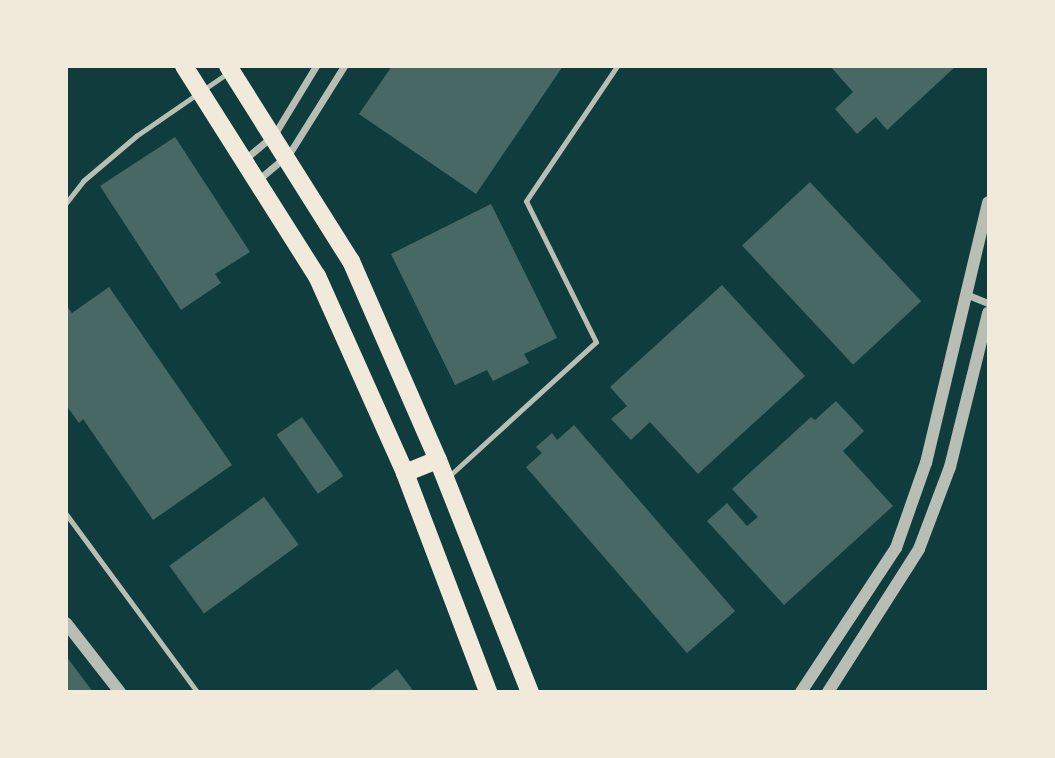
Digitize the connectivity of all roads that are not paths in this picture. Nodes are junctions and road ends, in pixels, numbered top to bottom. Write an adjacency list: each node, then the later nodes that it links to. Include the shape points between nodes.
1 (184, 66): 6 (main road)
2 (316, 66): 7 (street)
3 (344, 66): 8 (street)
4 (617, 66): 18 (lane, via 526,201 596,342)
5 (229, 69): 6 (lane); 7 (main road)
6 (202, 93): 9 (main road); 12 (lane, via 136,136 83,181)
7 (272, 136): 8 (main road); 9 (street)
8 (285, 157): 10 (street); 16 (main road, via 351,261)
9 (244, 160): 10 (main road)
10 (257, 181): 17 (main road, via 317,276)
11 (989, 202): 13 (street)
12 (66, 203)
13 (968, 295): 14 (street); 20 (street, via 926,463 896,548)
14 (989, 303)
15 (989, 313): 21 (street, via 950,467 919,549)
16 (438, 460): 17 (main road); 18 (main road)
17 (405, 473): 25 (main road)
18 (446, 480): 26 (main road)
19 (66, 514): 24 (lane)
20 (872, 584): 21 (street); 27 (street)
21 (888, 595): 28 (street)
22 (66, 622): 23 (street)
23 (120, 691)
24 (197, 691)
25 (488, 691)
26 (530, 691)
27 (801, 691)
28 (828, 691)

